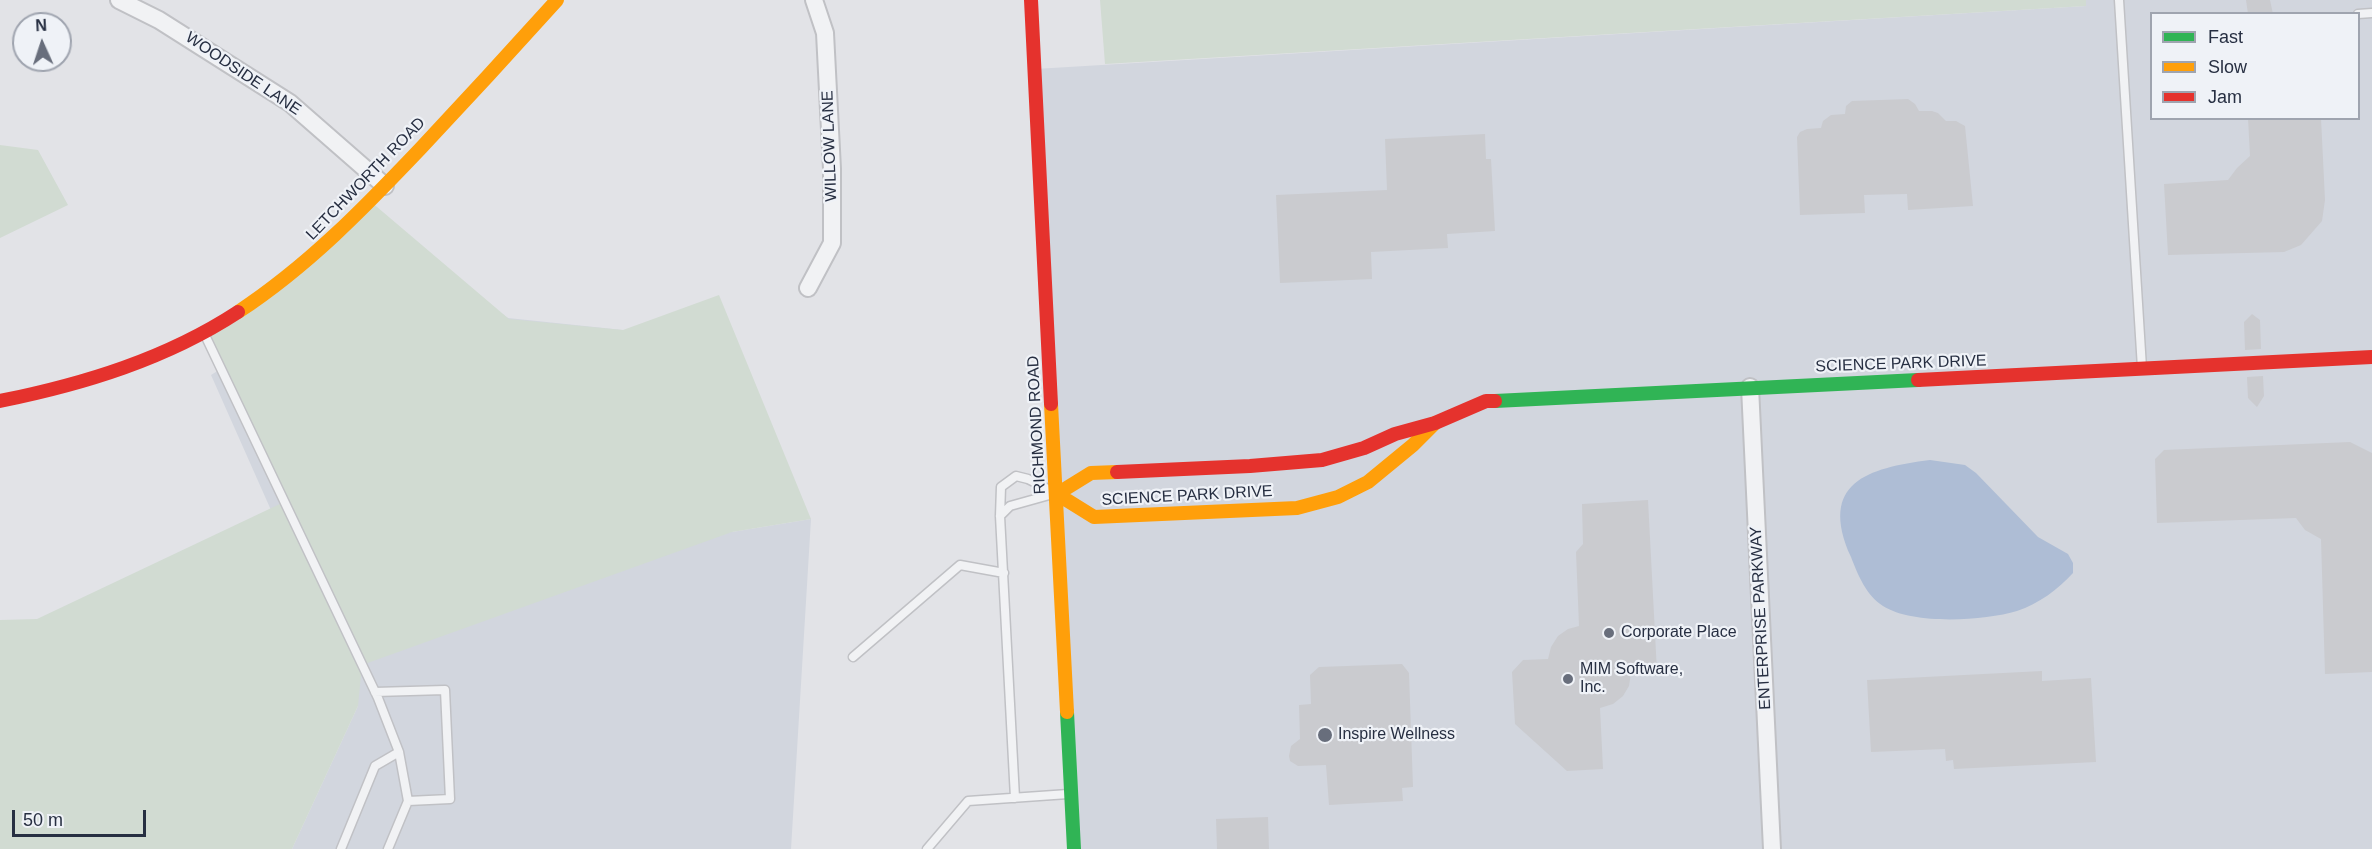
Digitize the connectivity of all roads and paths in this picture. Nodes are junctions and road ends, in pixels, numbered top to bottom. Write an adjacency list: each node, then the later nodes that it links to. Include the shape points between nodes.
1 (119, 0): 6 (street, WOODSIDE LANE, via 159,20 290,103)
2 (556, 0): 6 (street, LETCHWORTH ROAD)
3 (814, 0): 7 (street, WILLOW LANE, via 825,33 832,243)
4 (1031, 0): 14 (street, RICHMOND ROAD)
5 (2120, 0): 10 (lane)
6 (385, 186): 8 (street, LETCHWORTH ROAD, via 328,245 260,298)
7 (808, 288)
8 (204, 333): 12 (street, LETCHWORTH ROAD, via 130,366 49,393); 18 (lane)
9 (2372, 357): 10 (street, SCIENCE PARK DRIVE)
10 (2142, 368): 11 (street, SCIENCE PARK DRIVE)
11 (1750, 387): 13 (street, SCIENCE PARK DRIVE, via 1486,401); 27 (street, ENTERPRISE PARKWAY)
12 (0, 401)
13 (1435, 423): 14 (street, SCIENCE PARK DRIVE, via 1322,460 1091,473); 14 (street, SCIENCE PARK DRIVE, via 1368,482 1338,497 1297,508 1094,517)
14 (1057, 494): 15 (lane, via 1010,506); 15 (lane, via 1016,476 1001,487); 20 (street, RICHMOND ROAD)
15 (1000, 516): 16 (lane)
16 (1004, 573): 17 (lane, via 960,565); 21 (lane)
17 (853, 657)
18 (375, 692): 19 (lane); 22 (lane, via 445,690 450,799)
19 (399, 752): 22 (lane); 23 (lane, via 375,766)
20 (1071, 794): 21 (lane); 26 (street, RICHMOND ROAD)
21 (1015, 798): 25 (lane, via 968,801)
22 (408, 801): 24 (lane)
23 (341, 849)
24 (388, 849)
25 (927, 849)
26 (1074, 849)
27 (1772, 849)

